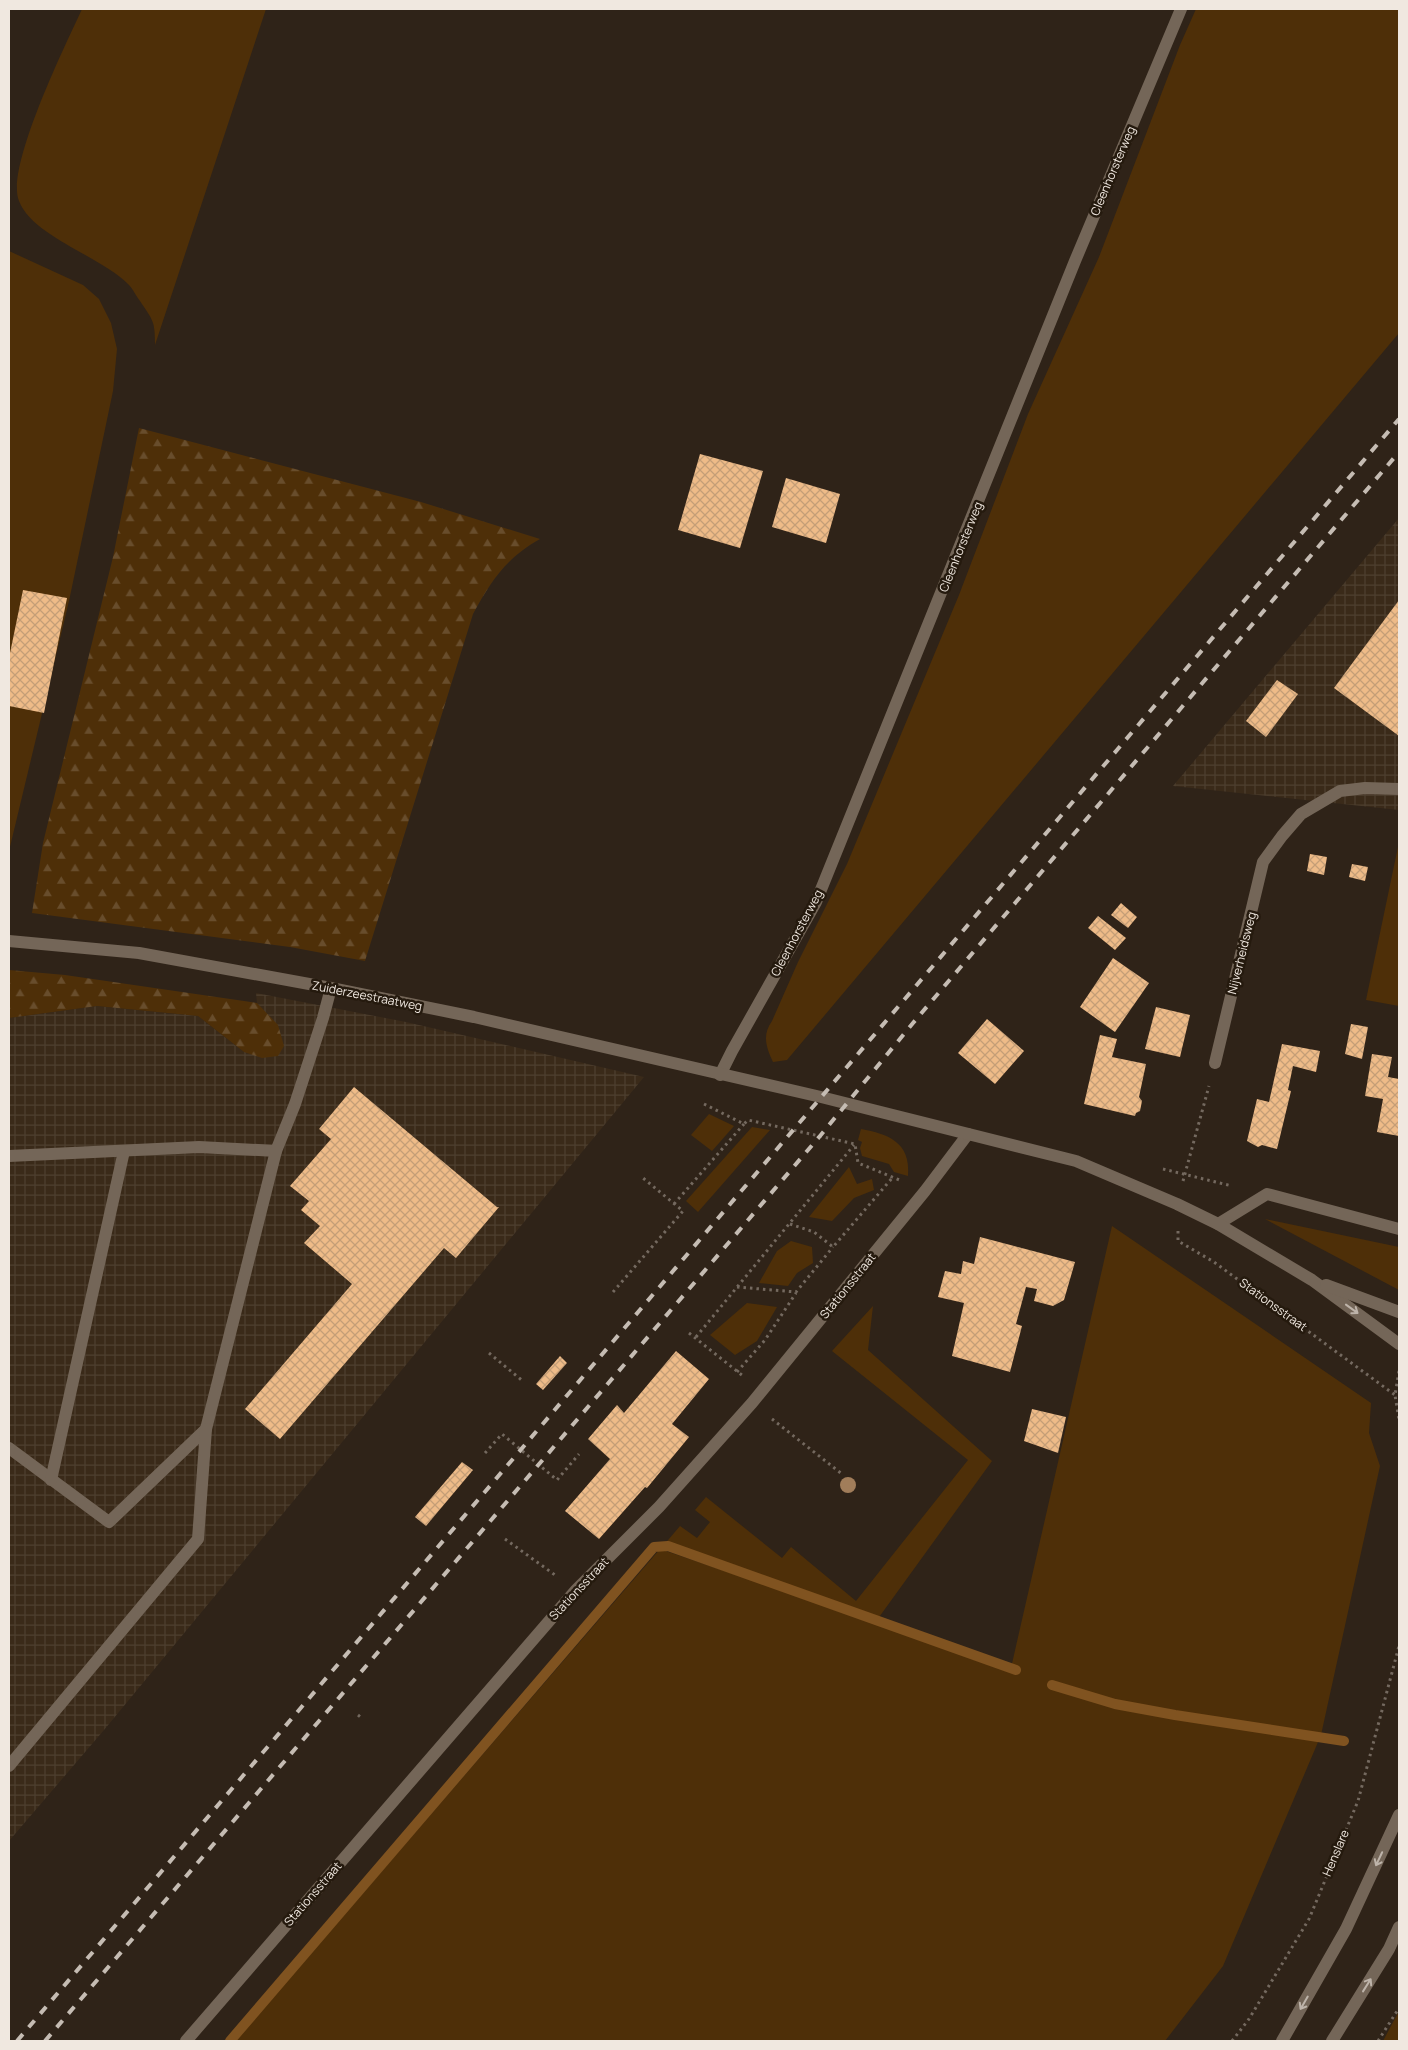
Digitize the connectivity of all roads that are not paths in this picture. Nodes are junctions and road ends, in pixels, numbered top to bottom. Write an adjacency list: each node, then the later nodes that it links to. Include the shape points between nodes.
1 (1181, 9): 6 (street, Cleenhorsterweg, via 1075,261 816,902)
2 (1399, 789): 5 (street, Nijverheidsweg, via 1340,791 1301,814 1264,862)
3 (9, 941): 4 (street, Zuiderzeestraatweg, via 139,953)
4 (331, 988): 6 (street, Zuiderzeestraatweg, via 474,1017); 9 (street, via 295,1104)
5 (1215, 1063)
6 (720, 1075): 7 (street)
7 (968, 1134): 11 (street, via 1076,1162); 22 (street, Stationsstraat, via 925,1192 752,1403 659,1507 576,1590)
8 (124, 1151): 9 (street, via 199,1147); 10 (street); 18 (street)
9 (276, 1152): 16 (street)
10 (9, 1156)
11 (1218, 1224): 12 (street, via 1267,1194); 13 (street)
12 (1399, 1229)
13 (1312, 1280): 14 (street); 15 (street, one-way to 15)
14 (1399, 1312)
15 (1399, 1344)
16 (206, 1429): 18 (street, via 109,1522); 19 (street, via 198,1539)
17 (9, 1448): 18 (street)
18 (51, 1480)
19 (9, 1766)
20 (1399, 1815): 23 (street, one-way to 23, via 1346,1929)
21 (1399, 1927): 24 (street, one-way to 21, via 1389,1949)
22 (186, 2041)
23 (1282, 2041)
24 (1332, 2041)

